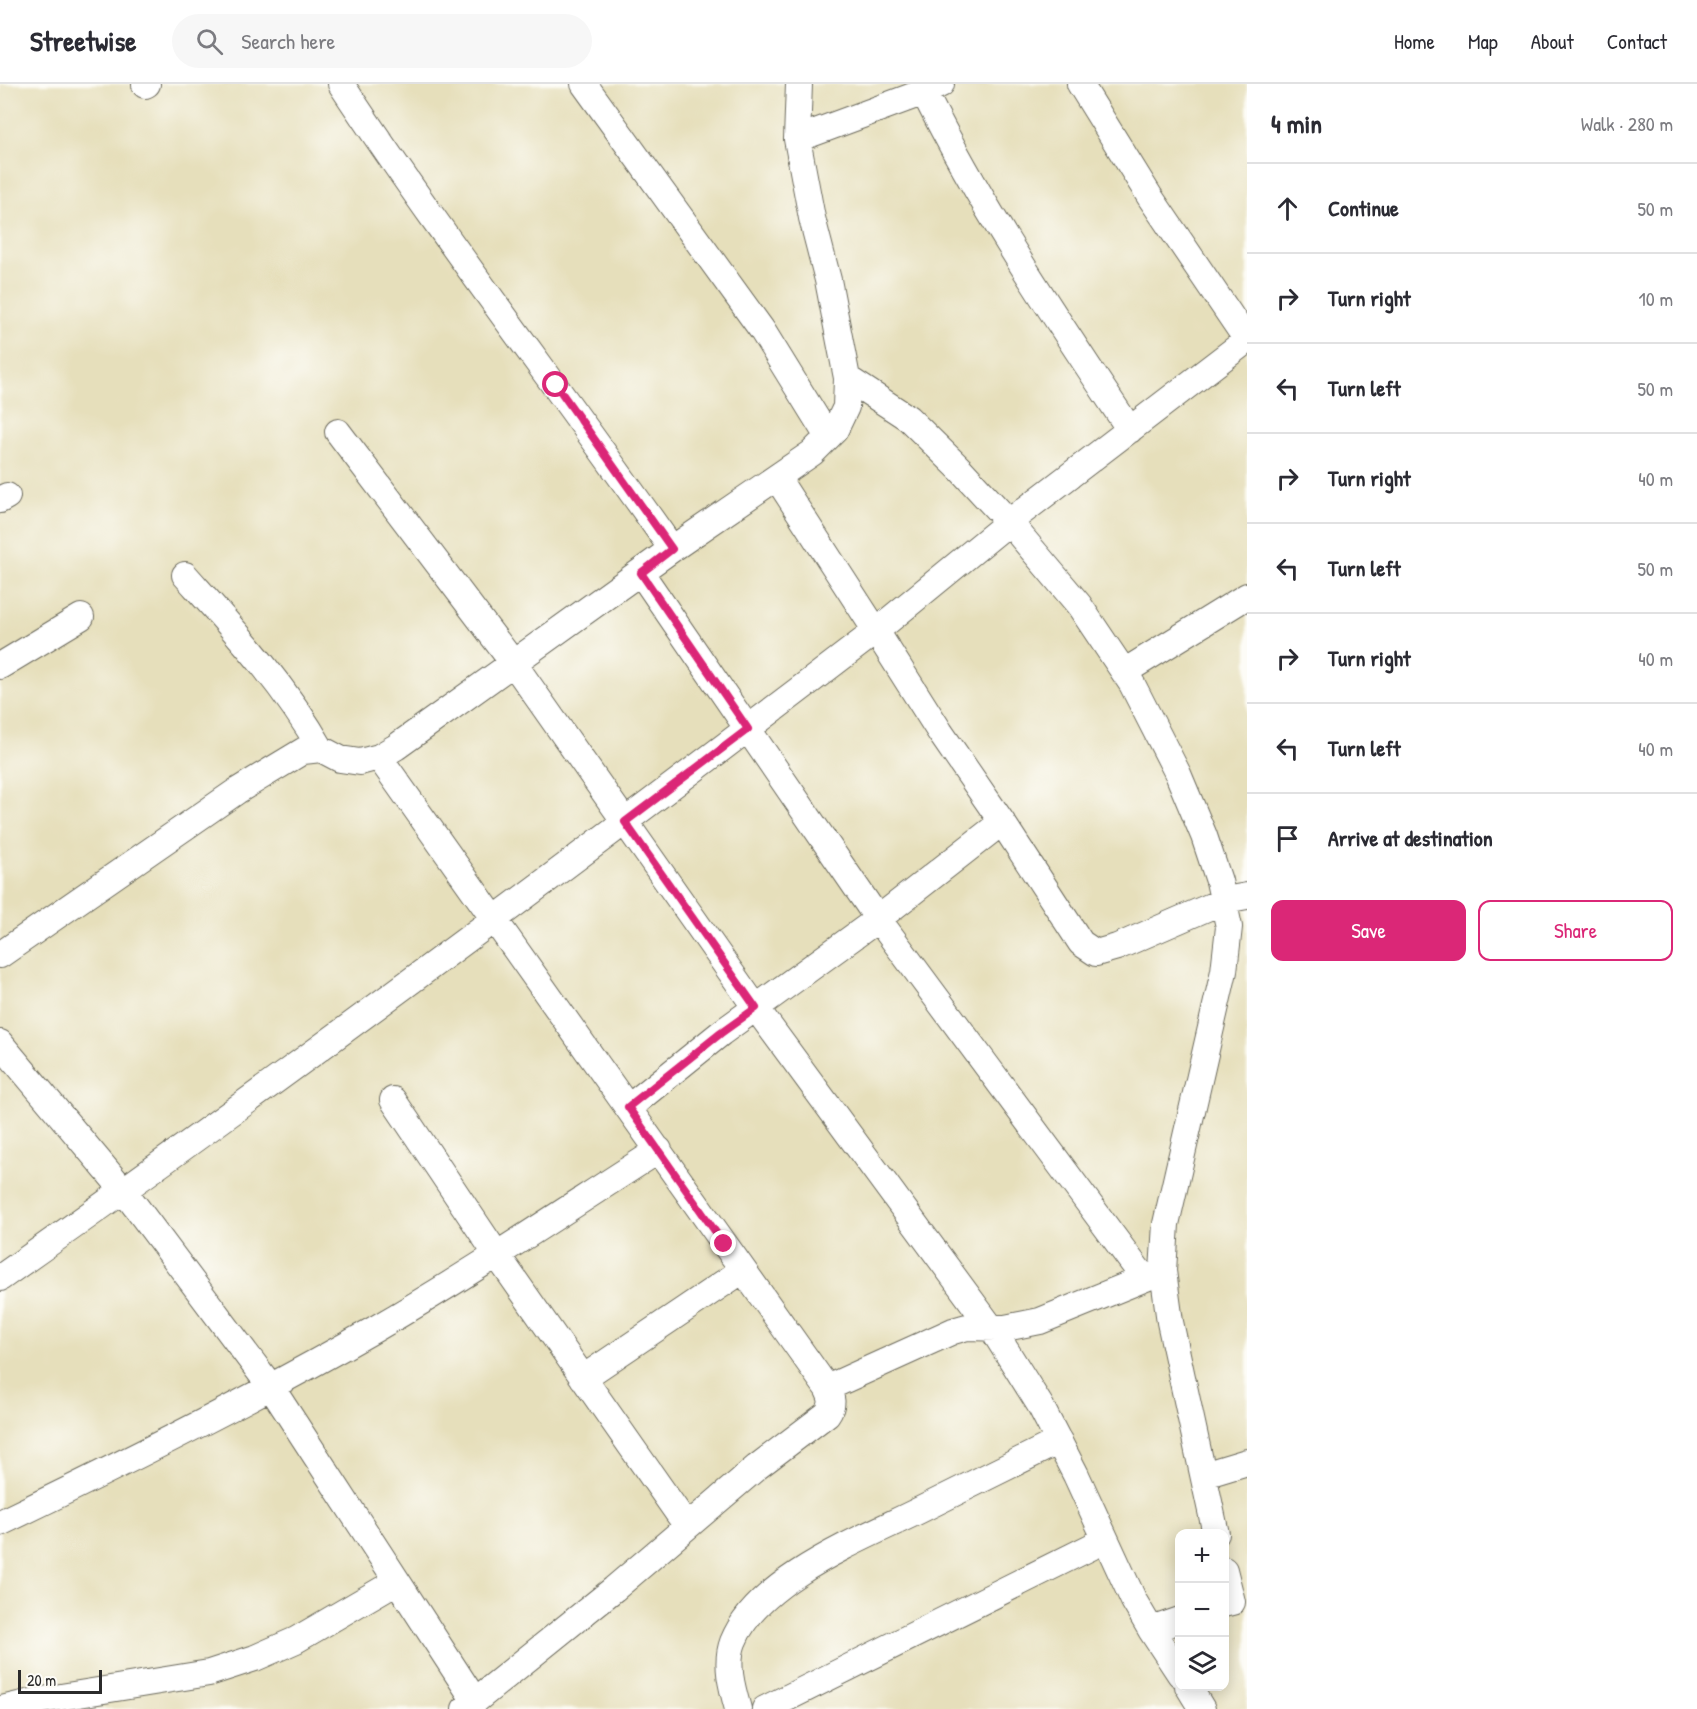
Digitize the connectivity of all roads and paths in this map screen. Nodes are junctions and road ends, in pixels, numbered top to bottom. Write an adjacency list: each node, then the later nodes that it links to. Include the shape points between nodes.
1 (341, 84): 14 (street)
2 (584, 84): 11 (street, via 762,330)
3 (799, 84): 6 (street)
4 (1080, 84): 7 (street, via 1150,197)
5 (932, 88): 6 (street); 9 (street, via 951,147 1038,291)
6 (797, 139): 8 (street)
7 (1247, 340): 9 (street)
8 (847, 378): 11 (street, via 846,407); 13 (street, via 908,418)
9 (1130, 430): 13 (street)
10 (338, 432): 20 (street)
11 (828, 437): 12 (street)
12 (777, 478): 14 (street); 19 (street)
13 (1009, 522): 19 (street); 22 (street, via 1079,605)
14 (672, 549): 15 (street)
15 (641, 573): 20 (street); 23 (street)
16 (184, 574): 24 (street, via 276,680)
17 (1247, 596): 22 (street)
18 (81, 617): 21 (street)
19 (876, 631): 23 (street); 27 (street)
20 (514, 664): 25 (street); 26 (street)
21 (0, 666)
22 (1124, 672): 28 (street, via 1178,774)
23 (748, 729): 26 (street); 29 (street)
24 (321, 749): 25 (street, via 340,759 360,762); 31 (street, via 303,752 237,791)
25 (379, 757): 30 (street)
26 (625, 822): 30 (street); 32 (street)
27 (1002, 822): 28 (street, via 1081,943 1095,953); 29 (street)
28 (1236, 898): 40 (street, via 1224,971)
29 (878, 919): 32 (street); 40 (street)
30 (495, 920): 35 (street); 37 (street)
31 (0, 955)
32 (756, 1008): 35 (street); 42 (street)
33 (0, 1043): 37 (street)
34 (393, 1100): 38 (street)
35 (628, 1107): 36 (street)
36 (659, 1149): 38 (street); 39 (street)
37 (124, 1191): 41 (street); 44 (street)
38 (497, 1255): 43 (street); 44 (street)
39 (743, 1270): 43 (street); 45 (street)
40 (1154, 1274): 42 (street, via 1040,1320); 48 (street, via 1170,1322)
41 (0, 1278)
42 (992, 1329): 45 (street, via 967,1327 953,1331); 46 (street)
43 (583, 1378): 50 (street)
44 (271, 1387): 49 (street); 53 (street)
45 (827, 1388): 50 (street, via 832,1407 827,1414)
46 (1059, 1441): 52 (street); 62 (street, via 812,1564 769,1595 748,1617 729,1659)
47 (1247, 1462): 48 (street)
48 (1204, 1475): 51 (street)
49 (0, 1523)
50 (687, 1526): 60 (street)
51 (1215, 1529)
52 (1105, 1540): 57 (street); 63 (street)
53 (397, 1581): 60 (street); 61 (street, via 296,1640 209,1673)
54 (1228, 1583): 55 (street)
55 (1234, 1601)
56 (1175, 1621): 57 (street)
57 (1151, 1630): 58 (street)
58 (1175, 1668)
59 (1191, 1691): 64 (street)
60 (470, 1705)
61 (2, 1709)
62 (738, 1709)
63 (765, 1709)
64 (1202, 1709)

